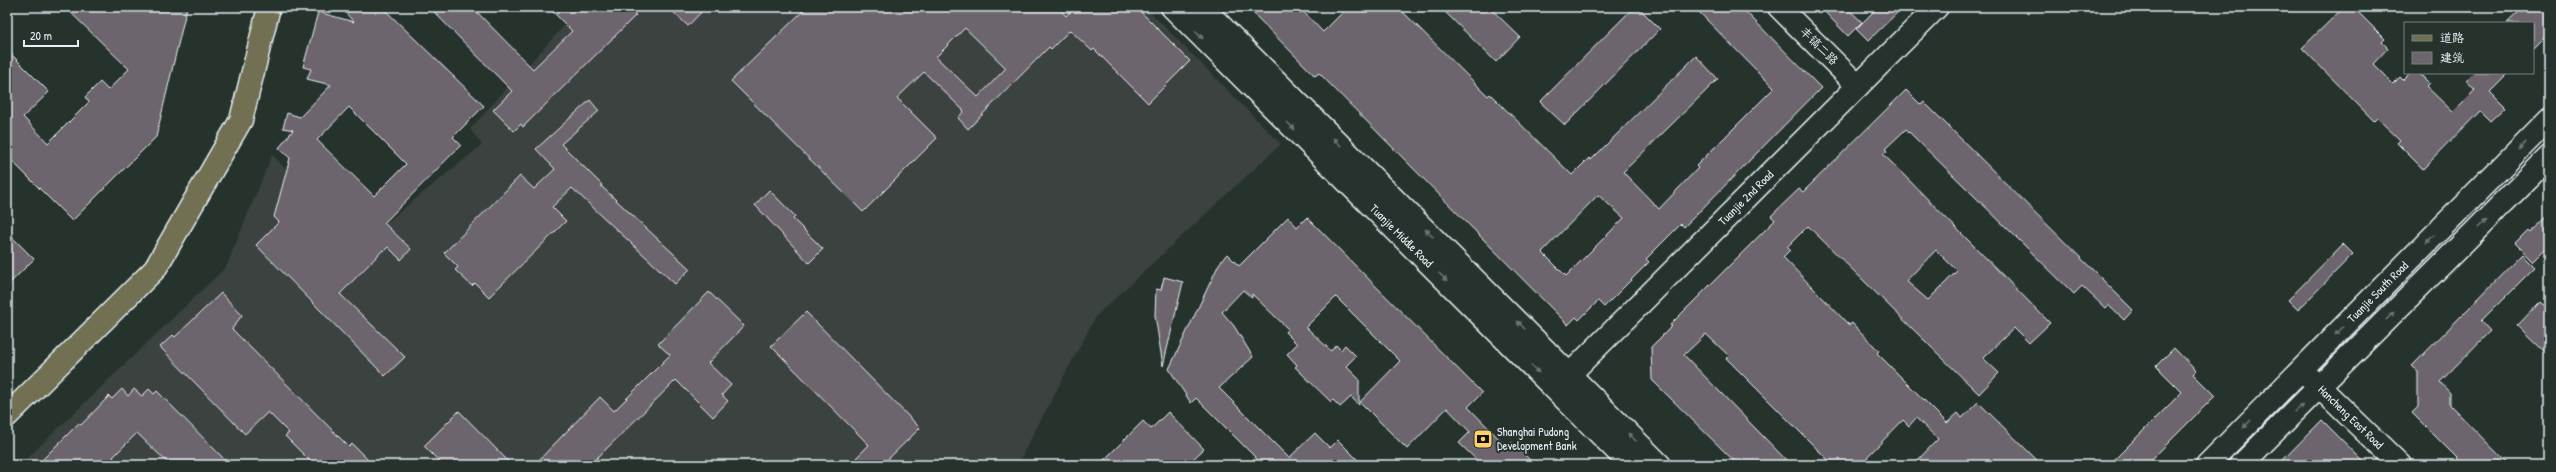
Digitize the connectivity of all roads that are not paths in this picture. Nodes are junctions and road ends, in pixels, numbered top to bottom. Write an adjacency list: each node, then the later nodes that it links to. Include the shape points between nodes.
1 (269, 7): 12 (main road, via 242,120 155,269)
2 (1172, 7): 10 (street, Tuanjie Middle Road, one-way to 10)
3 (1202, 7): 10 (street, Tuanjie Middle Road, one-way to 3)
4 (1779, 7): 6 (street, 丰镐二路)
5 (1937, 7): 6 (street, Tuanjie 2nd Road)
6 (1858, 86): 10 (street, Tuanjie 2nd Road)
7 (2549, 119): 9 (street, Tuanjie South Road, one-way to 9)
8 (2549, 157): 11 (street, one-way to 8)
9 (2301, 369): 11 (street, Hancheng East Road); 15 (street, Tuanjie South Road, one-way to 15)
10 (1562, 382): 13 (street, Tuanjie Middle Road); 14 (street, Tuanjie Middle Road, one-way to 10)
11 (2320, 387): 16 (street, one-way to 11); 17 (street, Hancheng East Road)
12 (7, 416)
13 (1631, 465)
14 (1660, 465)
15 (2207, 465)
16 (2241, 465)
17 (2400, 465)

